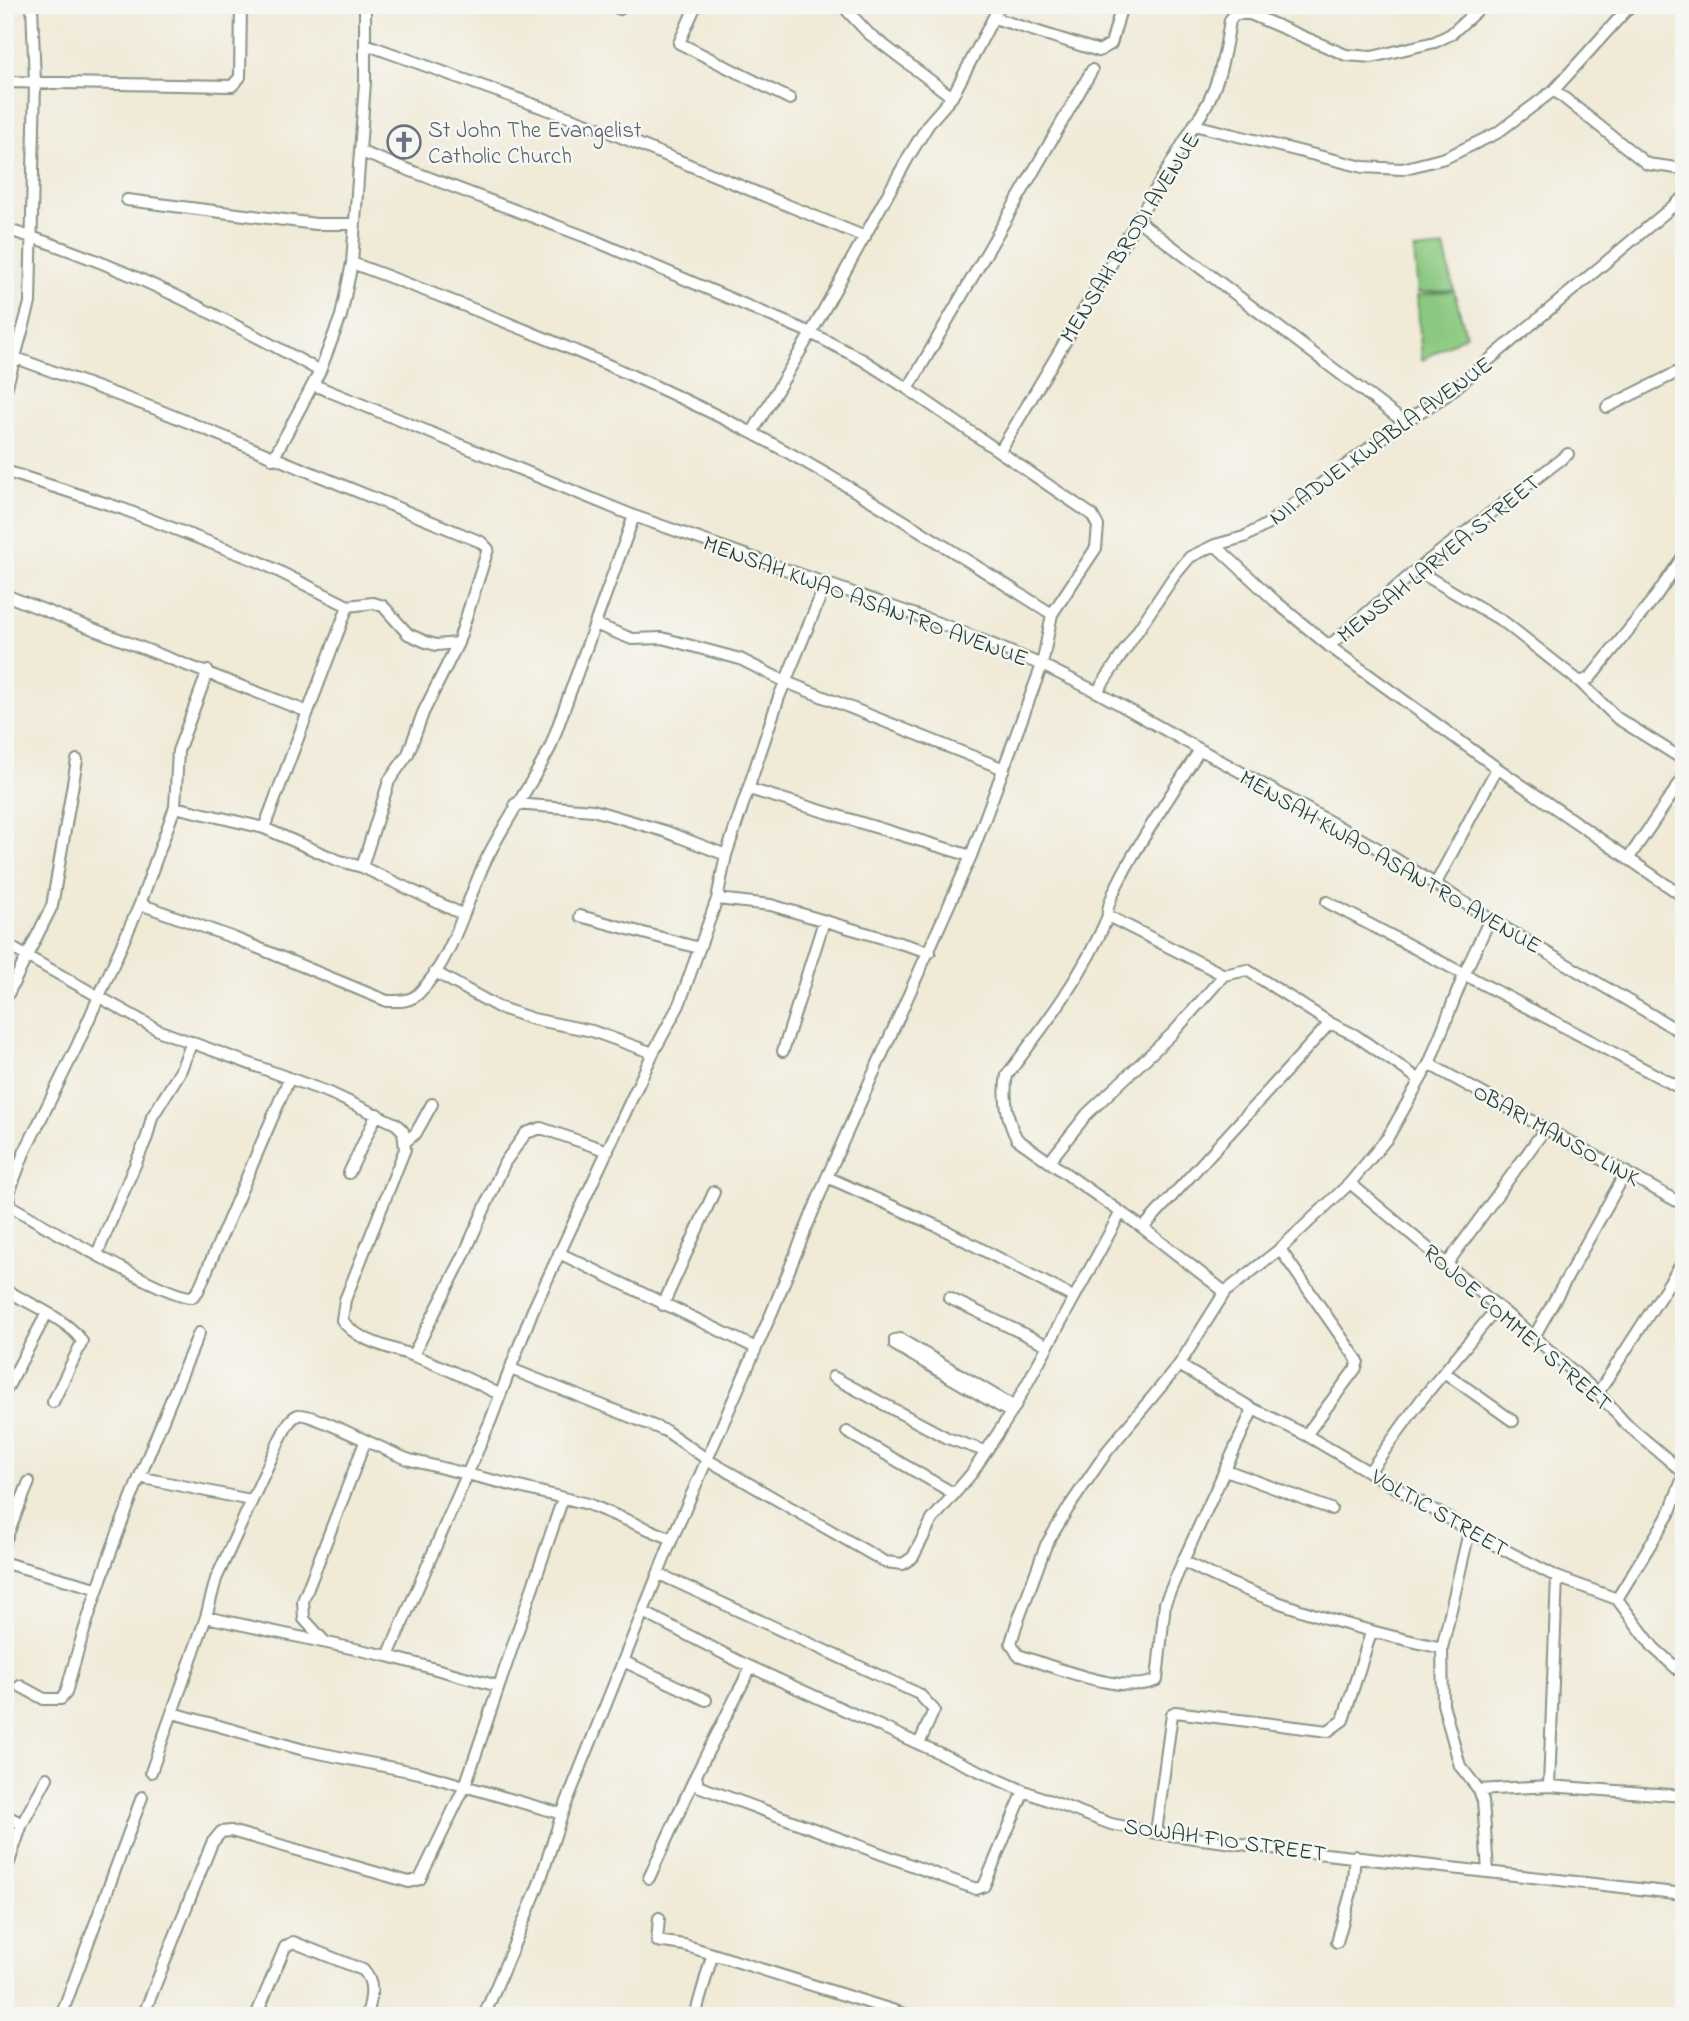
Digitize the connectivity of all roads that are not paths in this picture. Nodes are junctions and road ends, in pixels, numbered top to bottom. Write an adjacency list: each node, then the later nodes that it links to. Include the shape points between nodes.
1 (32, 5): 14 (street)
2 (241, 5): 14 (street, via 240,77 232,86)
3 (365, 5): 11 (street)
4 (696, 5): 17 (street, via 679,43)
5 (842, 5): 16 (street, via 868,33)
6 (1000, 5): 10 (street)
7 (1122, 5): 10 (street, via 1111,44 1100,51)
8 (1483, 5): 18 (street, via 1435,42 1371,57 1346,55 1250,15 1235,14 1217,85)
9 (1631, 5): 15 (street, MENSAH BRODI AVENUE)
10 (994, 18): 16 (street)
11 (365, 44): 19 (street); 27 (street, via 599,128)
12 (1092, 70): 34 (street)
13 (5, 82): 14 (street)
14 (35, 83): 26 (street)
15 (1554, 90): 18 (street, MENSAH BRODI AVENUE, via 1497,132 1446,158 1402,169 1363,167); 20 (street, via 1647,164)
16 (952, 97): 27 (street, via 930,122)
17 (790, 99)
18 (1194, 125): 23 (street, MENSAH BRODI AVENUE)
19 (361, 152): 24 (street); 29 (street, via 586,237)
20 (1684, 169)
21 (1684, 197): 37 (street, NII ADJEI KWABLA AVENUE, via 1447,395)
22 (127, 200): 24 (street)
23 (1136, 219): 37 (street); 39 (street, MENSAH BRODI AVENUE)
24 (354, 225): 28 (street)
25 (5, 229): 26 (street)
26 (34, 237): 30 (street, via 30,303); 32 (street, via 201,308)
27 (864, 237): 29 (street)
28 (352, 263): 32 (street, via 341,316); 38 (street, via 486,314)
29 (811, 333): 34 (street); 38 (street)
30 (11, 357): 35 (street); 41 (street, via 156,409)
31 (1684, 369): 36 (street)
32 (320, 372): 33 (street)
33 (314, 385): 41 (street); 43 (street, MENSAH KWAO ASANTRO AVENUE)
34 (908, 389): 39 (street)
35 (5, 393)
36 (1607, 407)
37 (1404, 422): 44 (street, NII ADJEI KWABLA AVENUE, via 1266,525)
38 (752, 433): 50 (street)
39 (1000, 451): 50 (street, via 1092,515 1098,526 1096,548)
40 (1568, 454): 46 (street, MENSAH LARYEA STREET)
41 (274, 459): 52 (street, via 481,542 488,557)
42 (5, 471): 49 (street, via 123,509 260,562)
43 (634, 516): 47 (street, MENSAH KWAO ASANTRO AVENUE); 51 (street)
44 (1216, 545): 53 (street, MENSAH LARYEA STREET); 58 (street, NII ADJEI KWABLA AVENUE, via 1190,557 1174,576)
45 (1684, 555): 57 (street, via 1590,678)
46 (1416, 570): 53 (street, MENSAH LARYEA STREET); 57 (street, via 1504,622)
47 (826, 583): 54 (street, MENSAH KWAO ASANTRO AVENUE); 56 (street)
48 (5, 595): 55 (street)
49 (348, 607): 52 (street, via 383,606 408,634 436,645); 59 (street)
50 (1052, 614): 54 (street)
51 (595, 624): 56 (street, via 632,639 662,638 740,660); 67 (street, via 554,740)
52 (458, 643): 73 (street, via 408,754 389,781)
53 (1329, 646): 63 (street)
54 (1042, 665): 58 (street, MENSAH KWAO ASANTRO AVENUE); 64 (street)
55 (208, 671): 59 (street); 68 (street, via 178,751)
56 (786, 682): 64 (street); 66 (street)
57 (1580, 682): 62 (street, via 1618,718)
58 (1097, 692): 60 (street, MENSAH KWAO ASANTRO AVENUE)
59 (307, 712): 69 (street)
60 (1199, 751): 74 (street, MENSAH KWAO ASANTRO AVENUE); 81 (street, via 1127,865 1107,907)
61 (77, 760): 87 (street, via 52,905)
62 (1684, 760)
63 (1497, 768): 72 (street); 74 (street)
64 (1004, 769): 71 (street)
65 (1684, 777): 72 (street)
66 (749, 789): 70 (street); 71 (street)
67 (515, 804): 70 (street, via 593,810); 79 (street)
68 (175, 807): 69 (street); 78 (street)
69 (264, 828): 73 (street)
70 (726, 855): 76 (street)
71 (971, 856): 86 (street)
72 (1628, 859): 75 (street)
73 (362, 867): 79 (street)
74 (1435, 885): 82 (street, MENSAH KWAO ASANTRO AVENUE)
75 (1684, 897)
76 (717, 899): 83 (street, via 771,905); 85 (street)
77 (1327, 902): 89 (street)
78 (140, 904): 88 (street, via 387,1001 415,996); 91 (street)
79 (463, 914): 88 (street)
80 (580, 916): 85 (street)
81 (1108, 916): 90 (street); 107 (street, via 1050,1020 1007,1075 1009,1125 1017,1139)
82 (1490, 919): 89 (street); 94 (street, MENSAH KWAO ASANTRO AVENUE)
83 (824, 921): 86 (street); 96 (street)
84 (5, 944): 87 (street)
85 (699, 948): 97 (street, via 678,1005)
86 (930, 952): 112 (street)
87 (27, 959): 91 (street); 92 (street)
88 (435, 972): 97 (street, via 533,1020 592,1031)
89 (1465, 972): 98 (street); 101 (street)
90 (1224, 975): 93 (street, via 1247,970); 107 (street, via 1173,1033 1087,1114)
91 (98, 998): 95 (street); 109 (street)
92 (5, 1000)
93 (1330, 1023): 100 (street); 117 (street)
94 (1684, 1034)
95 (191, 1042): 99 (street); 120 (street, via 180,1072 152,1117)
96 (783, 1051)
97 (653, 1053): 106 (street)
98 (1429, 1064): 100 (street); 104 (street, OBARI MANSO LINK)
99 (289, 1079): 103 (street); 120 (street, via 192,1297)
100 (1420, 1080): 113 (street, via 1388,1137)
101 (1684, 1090)
102 (432, 1104): 105 (street, via 416,1133)
103 (377, 1114): 105 (street, via 396,1124); 111 (street)
104 (1545, 1129): 110 (street, OBARI MANSO LINK); 122 (street)
105 (406, 1141): 134 (street, via 345,1300 342,1320 354,1332)
106 (608, 1151): 119 (street); 134 (street, via 541,1128 526,1133 505,1162)
107 (1049, 1162): 116 (street)
108 (5, 1164): 109 (street)
109 (17, 1170): 120 (street, via 9,1205)
110 (1626, 1172): 115 (street, OBARI MANSO LINK); 131 (street)
111 (349, 1173)
112 (827, 1177): 125 (street, via 927,1221); 133 (street)
113 (1350, 1183): 118 (street); 122 (street, ROJOE COMMEY STREET)
114 (714, 1192): 127 (street)
115 (1684, 1205)
116 (1121, 1214): 117 (street); 125 (street)
117 (1143, 1228): 124 (street)
118 (1280, 1249): 124 (street); 148 (street, via 1358,1361)
119 (559, 1253): 127 (street); 137 (street)
120 (97, 1254)
121 (1684, 1260): 141 (street)
122 (1447, 1264): 128 (street, ROJOE COMMEY STREET)
123 (5, 1290): 129 (street)
124 (1225, 1292): 135 (street)
125 (1073, 1297): 132 (street)
126 (949, 1298): 132 (street)
127 (663, 1305): 133 (street)
128 (1497, 1308): 131 (street, ROJOE COMMEY STREET); 138 (street)
129 (47, 1313): 140 (street); 143 (street, via 82,1342)
130 (200, 1333): 156 (street)
131 (1534, 1337): 141 (street, ROJOE COMMEY STREET)
132 (1046, 1345): 145 (street)
133 (756, 1348): 151 (street)
134 (412, 1355): 142 (street)
135 (1178, 1364): 144 (street, VOLTIC STREET); 165 (street, via 1108,1450 1046,1545 1016,1626 1011,1643 1014,1651 1031,1660 1122,1684 1157,1679 1165,1603)
136 (940, 1366): 145 (street)
137 (511, 1369): 142 (street); 151 (street, via 654,1425)
138 (1444, 1372): 146 (street); 153 (street)
139 (833, 1377): 150 (street, via 947,1438)
140 (5, 1392)
141 (1598, 1392): 155 (street, ROJOE COMMEY STREET, via 1625,1423)
142 (499, 1394): 154 (street)
143 (53, 1402)
144 (1252, 1409): 148 (street, VOLTIC STREET); 152 (street)
145 (1013, 1410): 150 (street)
146 (1513, 1420)
147 (846, 1432): 158 (street)
148 (1306, 1435): 153 (street, VOLTIC STREET)
149 (365, 1442): 154 (street, via 410,1461); 160 (street, via 307,1414 299,1415 290,1421); 174 (street, via 303,1601 304,1619)
150 (985, 1451): 158 (street, via 972,1474)
151 (708, 1460): 158 (street, via 884,1562 898,1565 913,1557); 163 (street)
152 (1226, 1470): 161 (street); 165 (street)
153 (1370, 1472): 162 (street, VOLTIC STREET)
154 (464, 1474): 159 (street); 176 (street)
155 (1684, 1474): 170 (street, via 1669,1514)
156 (139, 1477): 160 (street); 169 (street)
157 (29, 1482): 164 (street)
158 (953, 1493)
159 (563, 1498): 163 (street); 180 (street)
160 (250, 1500): 172 (street, via 216,1579)
161 (1331, 1509)
162 (1469, 1532): 168 (street, VOLTIC STREET); 175 (street)
163 (672, 1539): 167 (street)
164 (5, 1541)
165 (1183, 1561): 173 (street)
166 (5, 1563): 169 (street)
167 (659, 1574): 171 (street); 184 (street, via 919,1694 934,1710)
168 (1557, 1577): 170 (street, VOLTIC STREET); 189 (street)
169 (96, 1588): 181 (street, via 66,1693 61,1699 44,1699)
170 (1617, 1599): 179 (street, via 1654,1648)
171 (643, 1612): 177 (street); 178 (street, SOWAH FIO STREET)
172 (206, 1617): 174 (street); 183 (street)
173 (1371, 1633): 175 (street); 197 (street, via 1343,1720 1328,1731 1172,1714)
174 (325, 1642): 176 (street)
175 (1442, 1648): 190 (street, via 1442,1695 1453,1750)
176 (388, 1656): 180 (street)
177 (623, 1661): 182 (street); 194 (street)
178 (751, 1667): 184 (street, SOWAH FIO STREET); 186 (street)
179 (1684, 1675)
180 (498, 1685): 188 (street)
181 (19, 1686)
182 (706, 1700)
183 (173, 1713): 185 (street); 188 (street, via 304,1750)
184 (919, 1744): 191 (street, SOWAH FIO STREET)
185 (151, 1772)
186 (696, 1775): 191 (street, via 698,1786 973,1889 984,1886); 201 (street)
187 (47, 1778): 196 (street)
188 (465, 1786): 194 (street); 207 (street, via 415,1881 230,1831 218,1835)
189 (1549, 1786): 190 (street); 192 (street)
190 (1479, 1790): 199 (street, via 1485,1809)
191 (1024, 1791): 197 (street, SOWAH FIO STREET, via 1090,1818)
192 (1684, 1796)
193 (142, 1797): 206 (street)
194 (562, 1814): 210 (street, via 538,1887)
195 (5, 1815): 196 (street)
196 (22, 1824): 200 (street)
197 (1156, 1833): 198 (street, SOWAH FIO STREET)
198 (1355, 1856): 199 (street, SOWAH FIO STREET); 204 (street, via 1352,1889)
199 (1488, 1871): 202 (street, SOWAH FIO STREET)
200 (5, 1874)
201 (649, 1878)
202 (1684, 1894)
203 (659, 1918): 205 (street, via 657,1941)
204 (1336, 1942)
205 (712, 1956): 211 (street); 212 (street)
206 (61, 2016)
207 (143, 2016)
208 (256, 2016): 209 (street, via 285,1948 293,1942 363,1970 372,1990)
209 (367, 2016)
210 (484, 2016)
211 (695, 2016)
212 (911, 2016)

